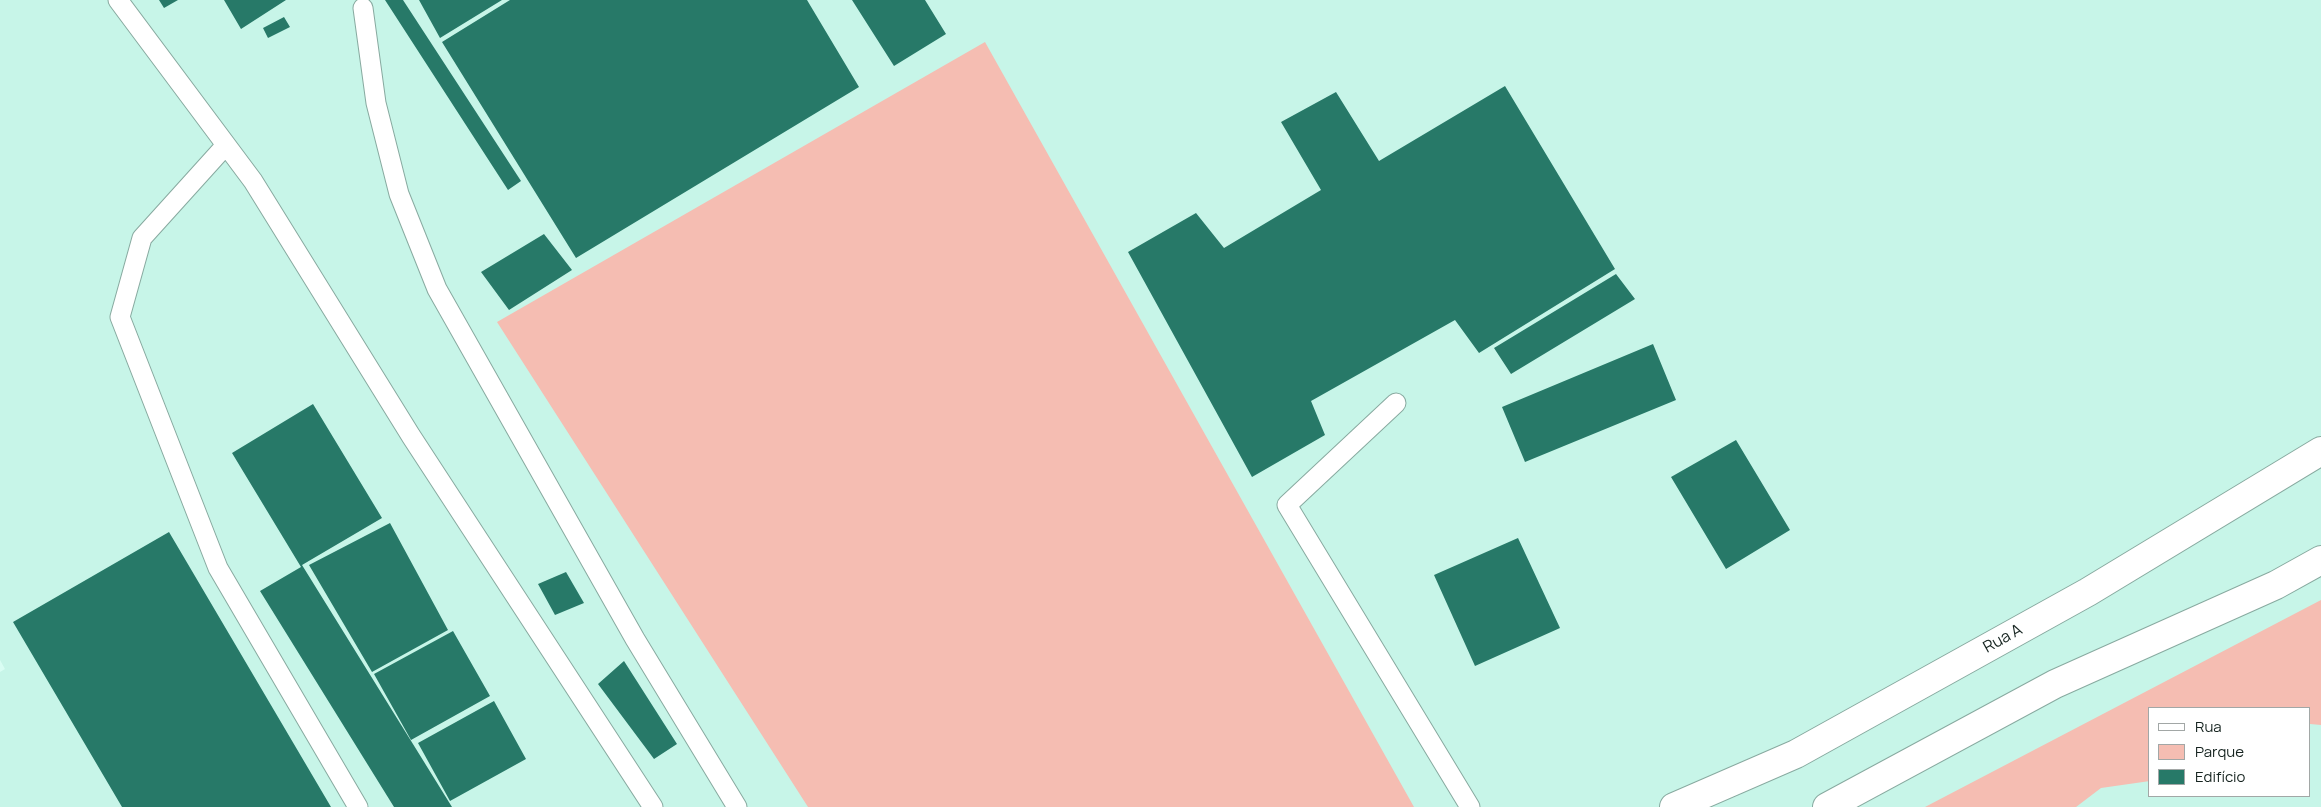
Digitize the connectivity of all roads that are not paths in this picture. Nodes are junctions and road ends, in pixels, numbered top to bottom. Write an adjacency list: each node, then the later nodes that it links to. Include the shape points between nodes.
1 (118, 0): 3 (lane)
2 (363, 8): 9 (lane, via 376,103 399,194 437,289 635,639)
3 (226, 145): 7 (lane, via 142,238 120,317 218,568); 8 (lane, via 253,181 411,436)
4 (1396, 403): 10 (lane, via 1287,506)
5 (2321, 451): 11 (street, Rua A, via 2088,592 1796,754)
6 (2321, 560): 12 (street, via 2276,585 2055,684)
7 (358, 807)
8 (653, 807)
9 (737, 807)
10 (1470, 807)
11 (1674, 807)
12 (1827, 807)

